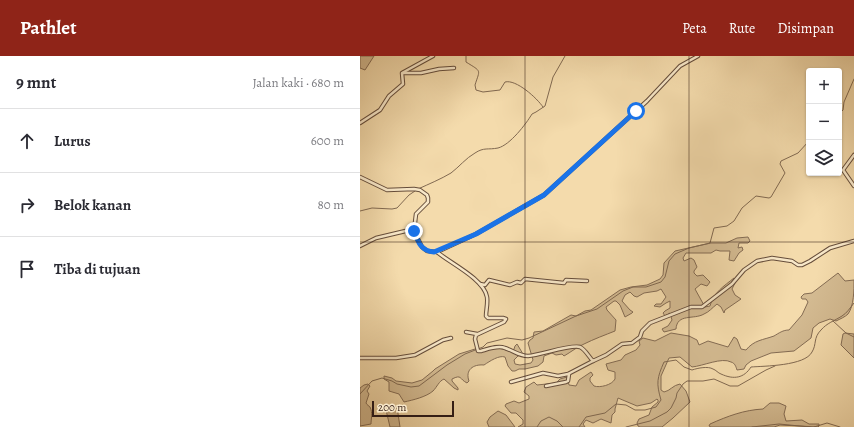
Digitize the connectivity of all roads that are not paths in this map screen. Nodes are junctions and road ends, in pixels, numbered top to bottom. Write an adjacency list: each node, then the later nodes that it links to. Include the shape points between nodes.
1 (433, 56): 4 (street)
2 (698, 56): 12 (street, via 680,66 647,101 544,195 476,234)
3 (454, 68): 4 (street)
4 (402, 73): 5 (street, via 402,84 389,96 380,110)
5 (360, 123)
6 (854, 155): 8 (street, via 843,170)
7 (360, 177): 9 (street, via 385,189 414,189 427,195 428,202 416,213)
8 (854, 186)
9 (414, 230): 11 (street, via 376,238); 12 (street, via 422,247 427,251)
10 (854, 241): 19 (street, via 830,248 802,265 772,258 756,261 702,308 691,307 650,323 632,343 622,344)
11 (360, 246)
12 (436, 252): 14 (street)
13 (587, 281): 14 (street, via 566,280 564,283 525,279 521,283 510,285 489,280 485,285)
14 (479, 284): 16 (street, via 487,297 486,316 506,320)
15 (466, 332): 16 (street)
16 (477, 334): 19 (street, via 475,339 477,350 480,351 500,347 529,356 580,347)
17 (451, 338): 18 (street, via 442,340 415,355)
18 (360, 358)
19 (593, 361): 20 (street)
20 (569, 374): 21 (street, via 558,376 543,373); 22 (street, via 568,381)
21 (511, 382)
22 (546, 386)

